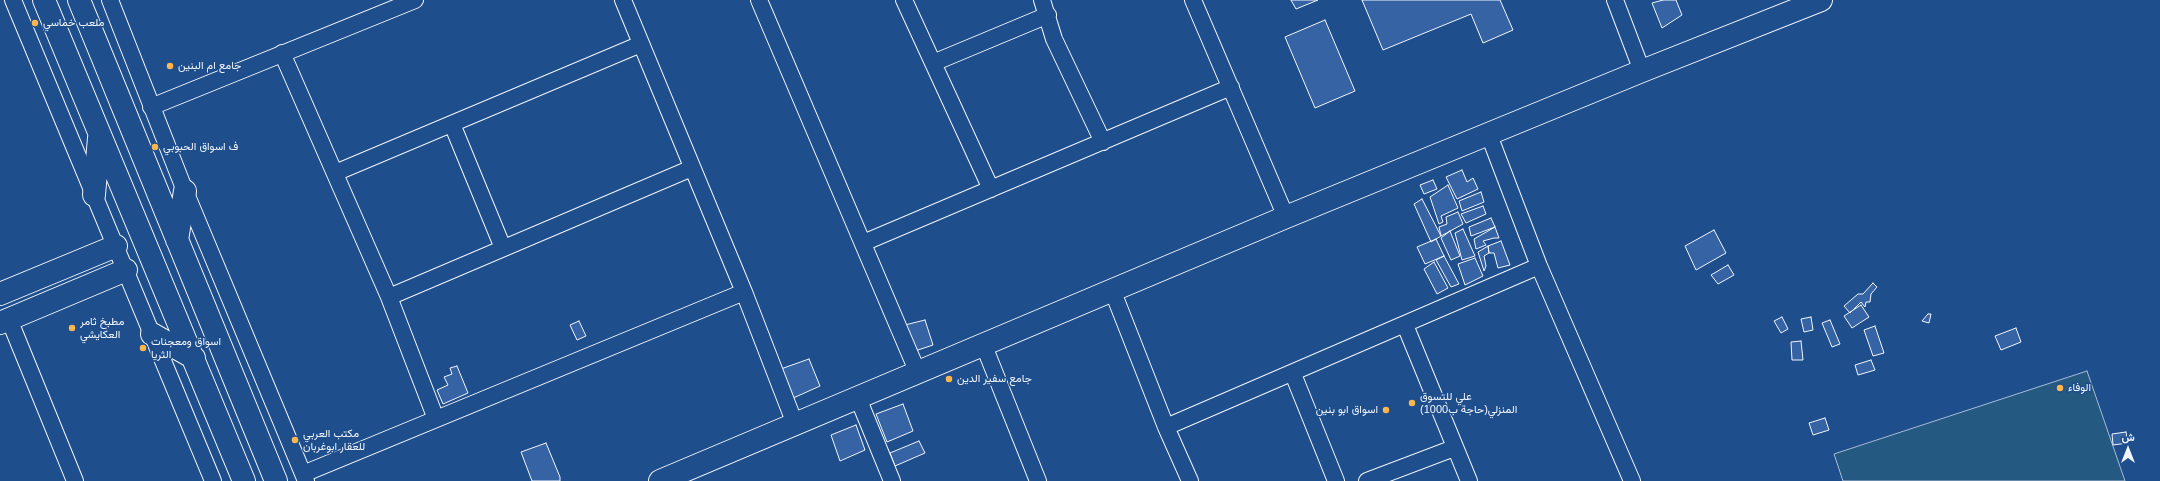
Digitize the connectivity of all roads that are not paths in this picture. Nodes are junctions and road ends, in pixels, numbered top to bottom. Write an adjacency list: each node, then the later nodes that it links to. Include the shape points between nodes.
1 (12, 0): 28 (street)
2 (44, 0): 21 (street)
3 (79, 0): 30 (street)
4 (110, 0): 19 (street)
5 (415, 0): 15 (street)
6 (622, 0): 14 (street)
7 (759, 0): 31 (street)
8 (904, 0): 16 (street)
9 (1042, 0): 13 (street)
10 (1193, 0): 18 (street)
11 (1615, 0): 17 (street)
12 (1821, 0): 17 (street)
13 (1048, 15): 16 (street); 23 (street, via 1059,51)
14 (641, 44): 20 (street); 24 (street)
15 (282, 53): 19 (street); 25 (street)
16 (934, 63): 26 (street)
17 (1642, 71): 22 (street)
18 (1231, 87): 23 (street); 29 (street)
19 (151, 107): 27 (street)
20 (452, 124): 25 (street); 33 (street)
21 (100, 134): 28 (street); 44 (street)
22 (1488, 135): 29 (street); 34 (street)
23 (1103, 142): 26 (street)
24 (692, 168): 33 (street); 36 (street)
25 (335, 174): 39 (street)
26 (991, 189): 31 (street)
27 (185, 191): 30 (street); 52 (street)
28 (94, 195): 32 (street)
29 (1286, 217): 37 (street)
30 (177, 240): 56 (street)
31 (863, 243): 45 (street)
32 (116, 246): 35 (street); 38 (street)
33 (503, 248): 39 (street)
34 (1539, 266): 41 (street); 64 (street)
35 (126, 270): 40 (street); 42 (street)
36 (744, 292): 48 (street); 49 (street)
37 (1113, 292): 43 (street); 50 (street)
38 (0, 293)
39 (389, 297): 48 (street)
40 (5, 321): 53 (street)
41 (1405, 325): 46 (street); 51 (street)
42 (152, 334): 44 (street); 54 (street)
43 (984, 346): 45 (street); 59 (street)
44 (194, 358): 55 (street)
45 (918, 373): 47 (street)
46 (1293, 374): 50 (street); 61 (street)
47 (858, 398): 49 (street); 58 (street)
48 (436, 419): 52 (street)
49 (795, 424): 57 (street)
50 (1166, 427): 60 (street)
51 (1454, 448): 62 (street); 63 (street)
52 (305, 477)
53 (75, 481)
54 (213, 481)
55 (244, 481)
56 (276, 481)
57 (660, 481)
58 (892, 481)
59 (1038, 481)
60 (1190, 481)
61 (1336, 481)
62 (1367, 481)
63 (1469, 481)
64 (1632, 481)

